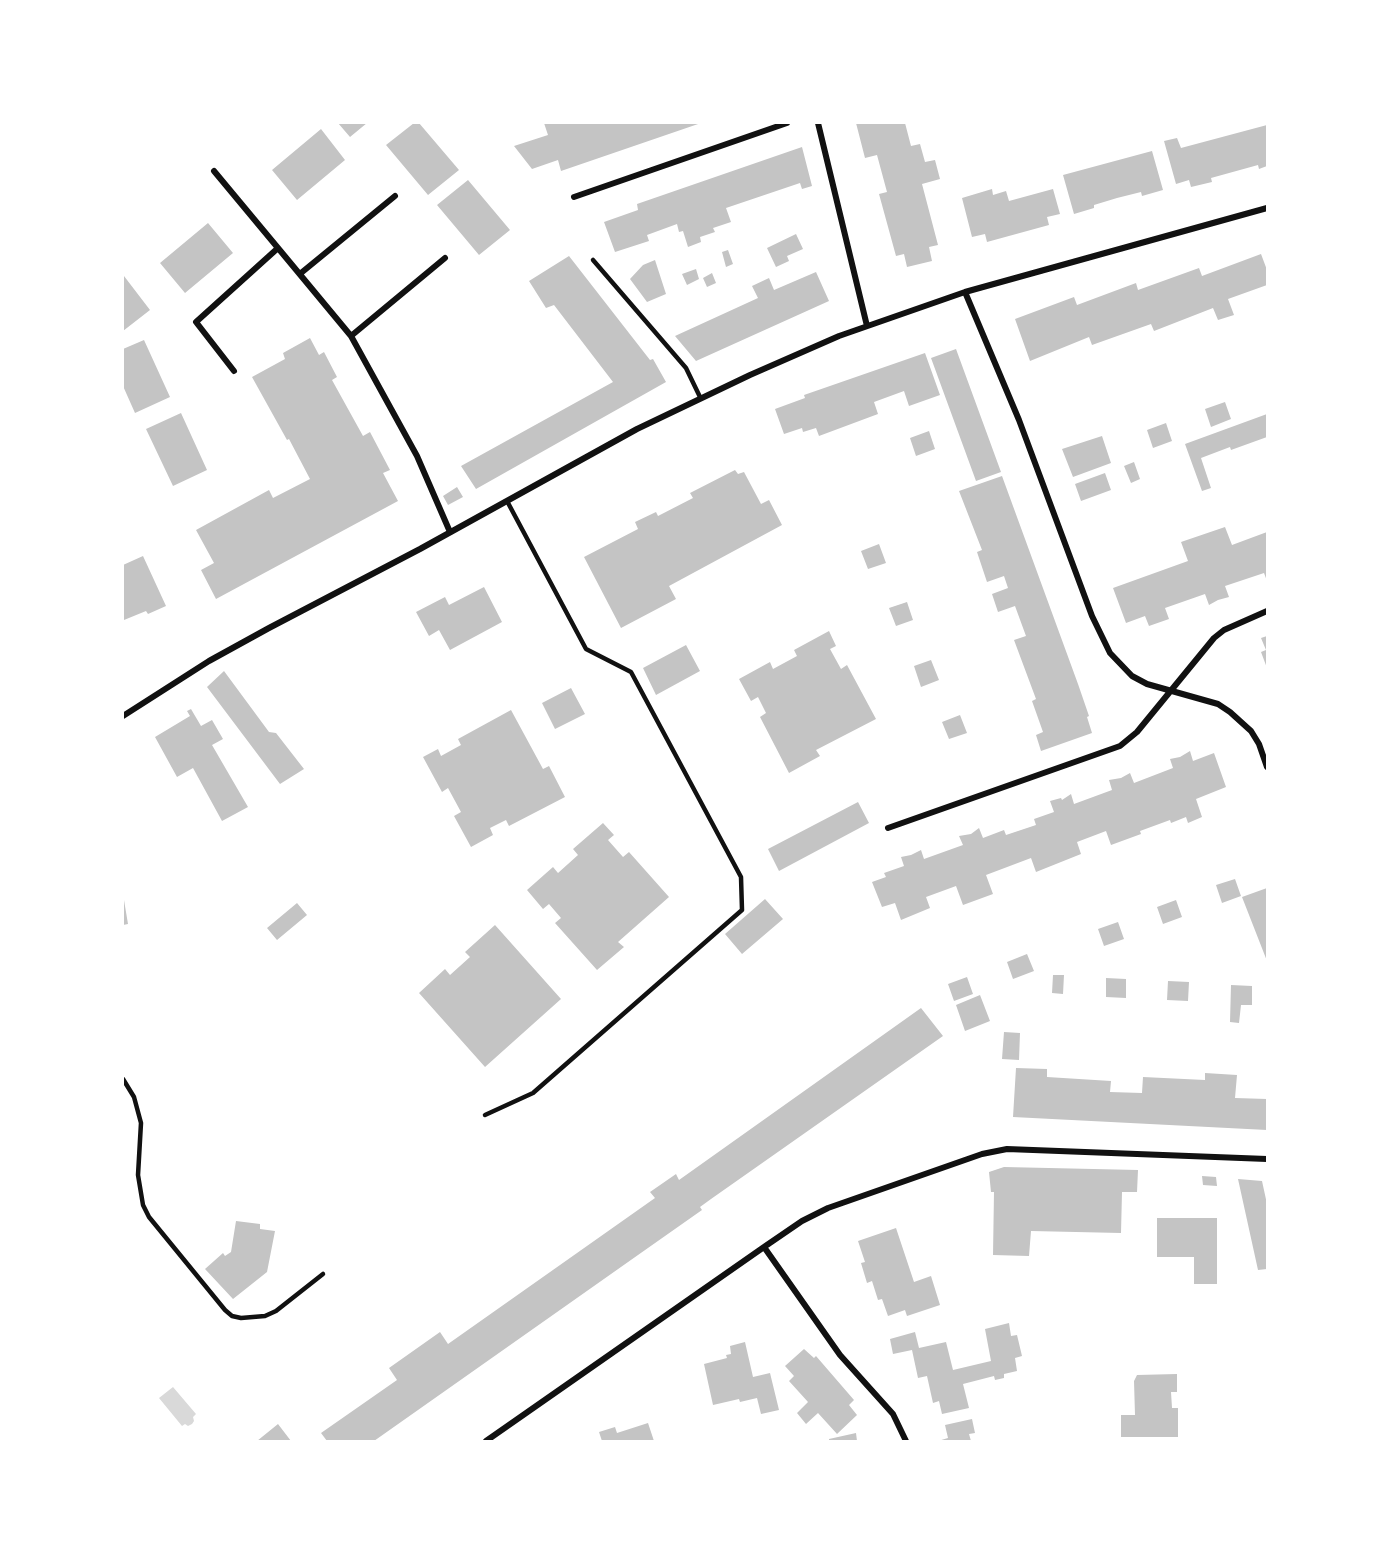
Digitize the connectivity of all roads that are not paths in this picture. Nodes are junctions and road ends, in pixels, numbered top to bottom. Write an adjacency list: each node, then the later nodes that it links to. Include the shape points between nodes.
1 (787, 123): 5 (street)
2 (818, 123): 12 (street)
3 (214, 171): 7 (street)
4 (395, 196): 10 (street)
5 (574, 197)
6 (1267, 208): 11 (street)
7 (278, 248): 10 (street); 14 (street, via 196,322)
8 (445, 258): 13 (street)
9 (593, 260): 15 (lane, via 686,369)
10 (301, 273): 13 (street)
11 (965, 292): 12 (street); 19 (street, via 1019,420 1102,640 1132,676)
12 (867, 326): 15 (street)
13 (351, 336): 17 (street, via 417,456)
14 (234, 371)
15 (700, 398): 16 (street)
16 (507, 501): 17 (street); 24 (lane, via 586,649 631,672 741,877 742,910 533,1093)
17 (450, 532): 20 (street, via 238,645)
18 (1267, 611): 19 (street, via 1214,638)
19 (1168, 692): 21 (street, via 1218,704 1230,712 1251,731); 22 (street, via 1137,732 1120,746)
20 (123, 716)
21 (1267, 767)
22 (888, 828)
23 (123, 1079): 27 (lane, via 134,1097 141,1123 138,1175 143,1205 149,1218 225,1310 241,1318 265,1316)
24 (485, 1115)
25 (1267, 1159): 26 (street, via 1001,1150 828,1208)
26 (764, 1247): 28 (street); 29 (street, via 840,1355 892,1414)
27 (323, 1274)
28 (486, 1441)
29 (906, 1441)

